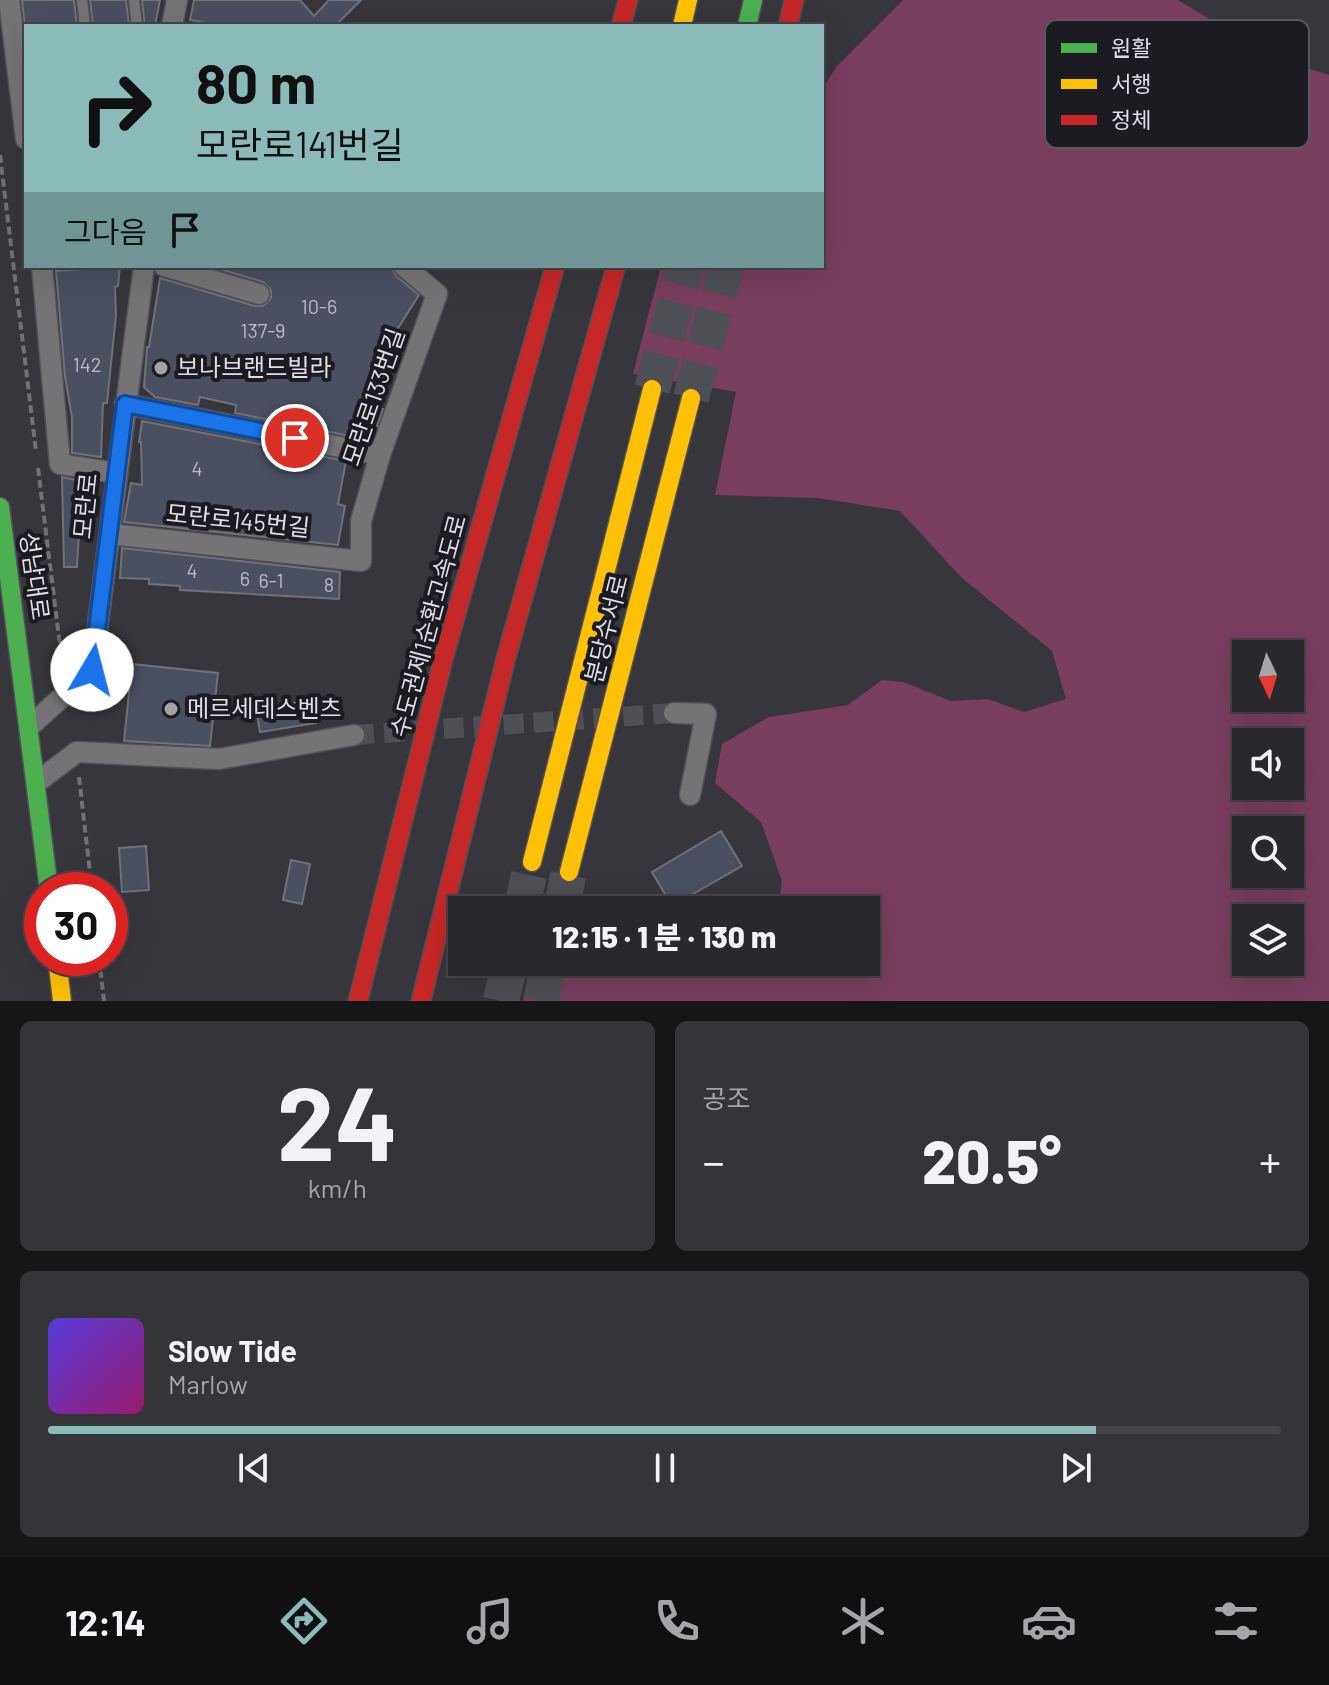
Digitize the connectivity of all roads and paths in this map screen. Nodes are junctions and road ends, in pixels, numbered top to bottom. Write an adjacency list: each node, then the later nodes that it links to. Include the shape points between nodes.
1 (9, 0): 16 (street)
2 (82, 0): 9 (lane)
3 (134, 0): 10 (lane)
4 (177, 0): 11 (street)
5 (628, 0): 12 (main road)
6 (688, 0): 13 (main road)
7 (753, 0): 14 (main road)
8 (794, 0): 15 (main road)
9 (85, 24)
10 (137, 24)
11 (172, 24)
12 (622, 24)
13 (682, 24)
14 (747, 24)
15 (788, 24)
16 (24, 123)
17 (0, 155): 33 (path)
18 (42, 268): 29 (street, via 60,464)
19 (144, 268): 27 (street, 모란로)
20 (171, 268): 24 (street)
21 (406, 268): 28 (street, 모란로133번길, via 437,294)
22 (554, 268): 48 (main road, 수도권제1순환고속도로, via 443,660)
23 (615, 268): 49 (main road, via 506,658)
24 (259, 294)
25 (652, 389): 40 (main road, 분당수서로)
26 (691, 398): 43 (main road, 분당수서로)
27 (125, 404): 28 (street); 29 (street, 모란로)
28 (380, 455): 32 (street, 모란로133번길, via 361,521)
29 (116, 473): 31 (street, 모란로)
30 (0, 507): 35 (main road, 성남대로)
31 (110, 534): 32 (street, 모란로145번길); 33 (street, 모란로, via 92,670)
32 (361, 561)
33 (65, 693): 35 (street, 모란로)
34 (674, 713): 39 (street, via 706,714)
35 (30, 726): 38 (main road, 성남대로)
36 (354, 735): 37 (street, via 219,759)
37 (77, 752): 38 (street); 42 (path)
38 (37, 782): 41 (main road, 성남대로)
39 (690, 795)
40 (532, 862)
41 (47, 872)
42 (90, 872)
43 (569, 872)
44 (59, 976): 46 (main road)
45 (101, 976): 47 (path)
46 (62, 1001)
47 (104, 1001)
48 (358, 1001)
49 (421, 1001)

